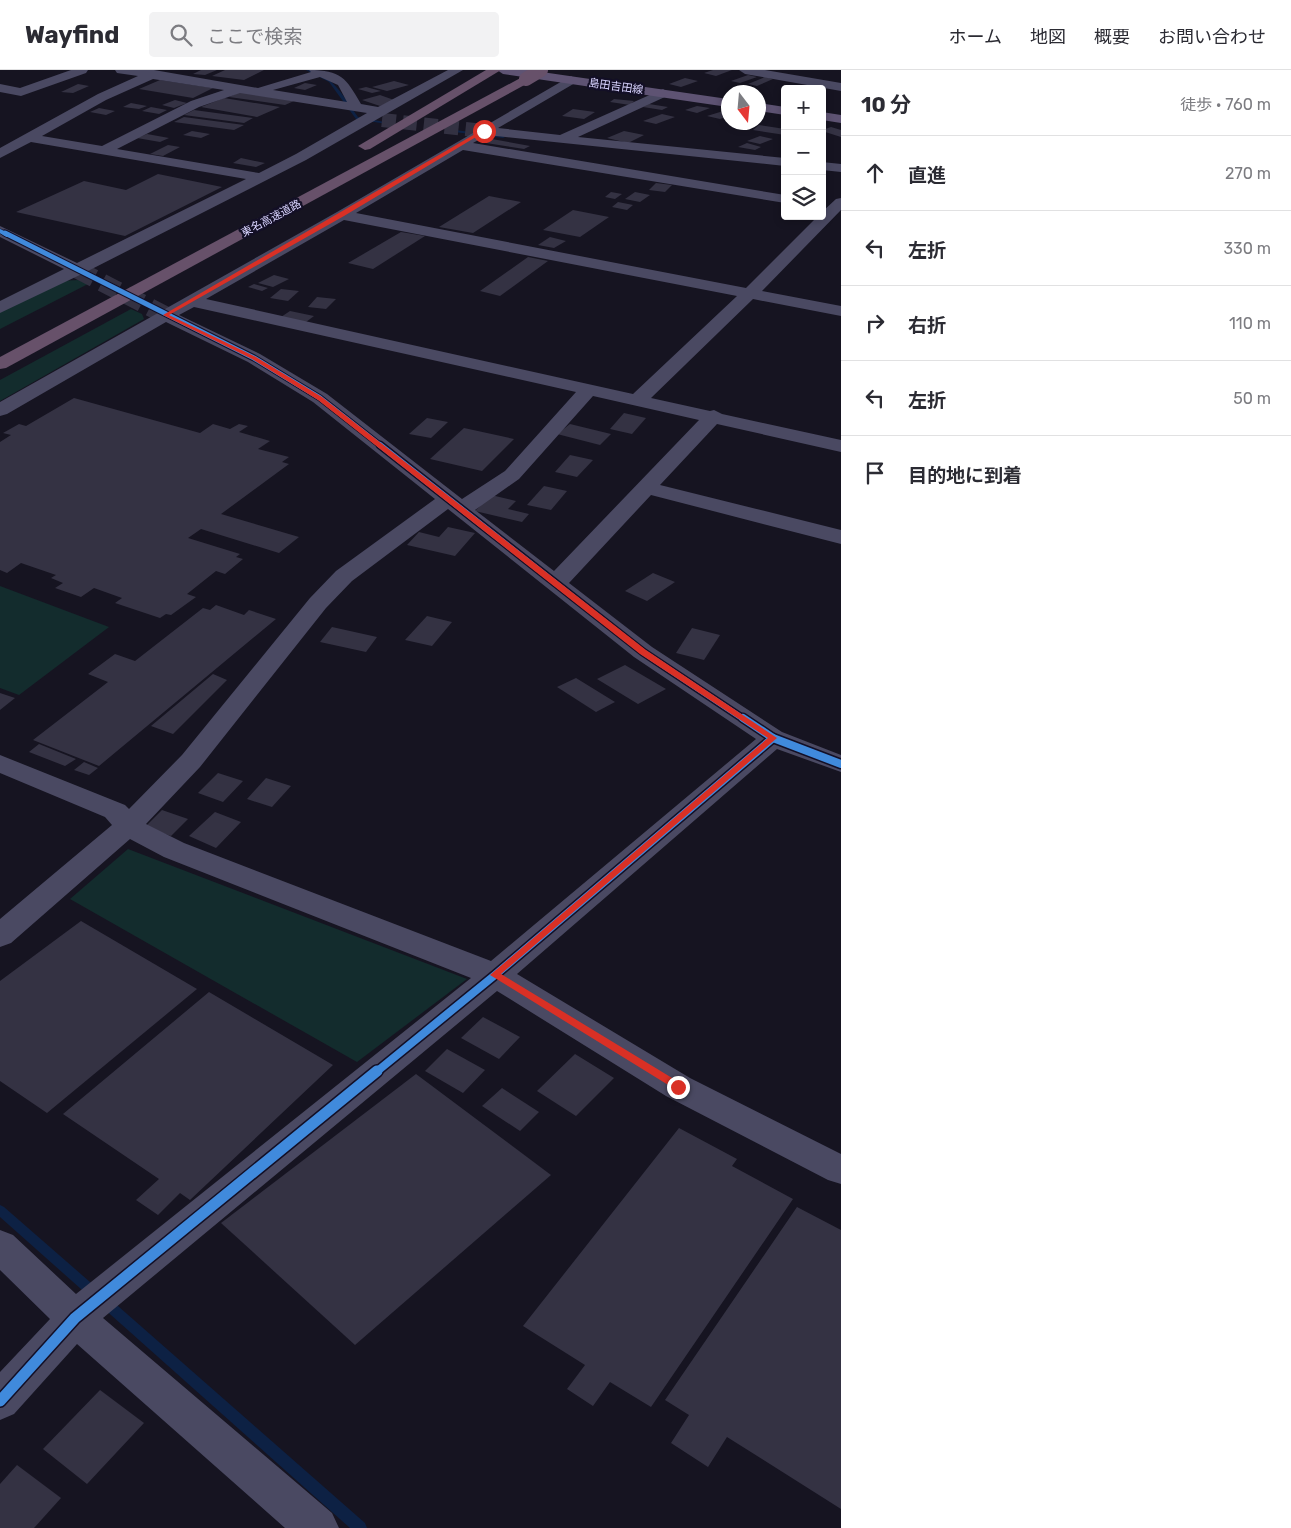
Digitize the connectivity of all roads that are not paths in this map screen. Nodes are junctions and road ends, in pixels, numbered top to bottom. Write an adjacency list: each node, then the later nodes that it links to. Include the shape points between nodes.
1 (82, 70): 10 (street, via 21,92)
2 (122, 70): 6 (street)
3 (457, 70): 20 (street)
4 (541, 70): 8 (highway, 東名高速道路, bridge)
5 (745, 70): 12 (street)
6 (157, 72): 11 (street); 23 (street, via 102,97)
7 (316, 73): 13 (street); 16 (street, via 343,83)
8 (506, 73): 9 (main road, 島田吉田線, via 557,78); 27 (highway); 35 (highway, 東名高速道路); 46 (highway, 東名高速道路)
9 (570, 75): 14 (main road, 島田吉田線); 22 (street)
10 (0, 88)
11 (242, 88): 13 (street); 26 (street, via 195,104)
12 (832, 88)
13 (258, 91): 16 (street)
14 (663, 93): 15 (main road, 島田吉田線); 24 (street)
15 (721, 102)
16 (356, 107): 20 (street)
17 (766, 108): 18 (main road)
18 (781, 110)
19 (826, 117): 21 (main road)
20 (372, 118): 32 (street)
21 (841, 119)
22 (480, 133): 24 (street); 25 (street)
23 (31, 138): 26 (street); 28 (street)
24 (561, 139): 29 (street)
25 (460, 145): 33 (street); 36 (street)
26 (104, 150): 32 (street)
27 (357, 152)
28 (0, 154)
29 (781, 162)
30 (826, 166): 31 (street)
31 (841, 168)
32 (260, 177): 38 (street)
33 (781, 198)
34 (835, 206): 40 (street)
35 (253, 210)
36 (342, 215): 40 (street); 42 (street)
37 (0, 231): 38 (street)
38 (78, 270): 43 (street)
39 (127, 277): 41 (highway)
40 (750, 293): 44 (street); 48 (street)
41 (93, 295)
42 (192, 301): 45 (street); 47 (street)
43 (0, 308)
44 (841, 311)
45 (165, 315): 49 (street); 53 (street, via 254,358 320,398)
46 (0, 364)
47 (589, 390): 48 (street); 53 (street, via 512,476)
48 (638, 400): 50 (street)
49 (0, 410)
50 (714, 416): 51 (street); 52 (street)
51 (841, 446)
52 (647, 488): 54 (street); 55 (street)
53 (455, 504): 55 (street); 59 (street, via 344,576 318,603 191,761)
54 (841, 537)
55 (555, 584): 56 (street, via 643,652)
56 (773, 738): 58 (street); 61 (street)
57 (0, 762): 59 (street, via 115,811)
58 (841, 764)
59 (128, 826): 60 (street); 61 (street, via 174,850)
60 (0, 936)
61 (495, 975): 62 (street, via 678,1087); 64 (street)
62 (841, 1170)
63 (0, 1246): 64 (street)
64 (77, 1317): 65 (street); 66 (street)
65 (0, 1401)
66 (317, 1528)

